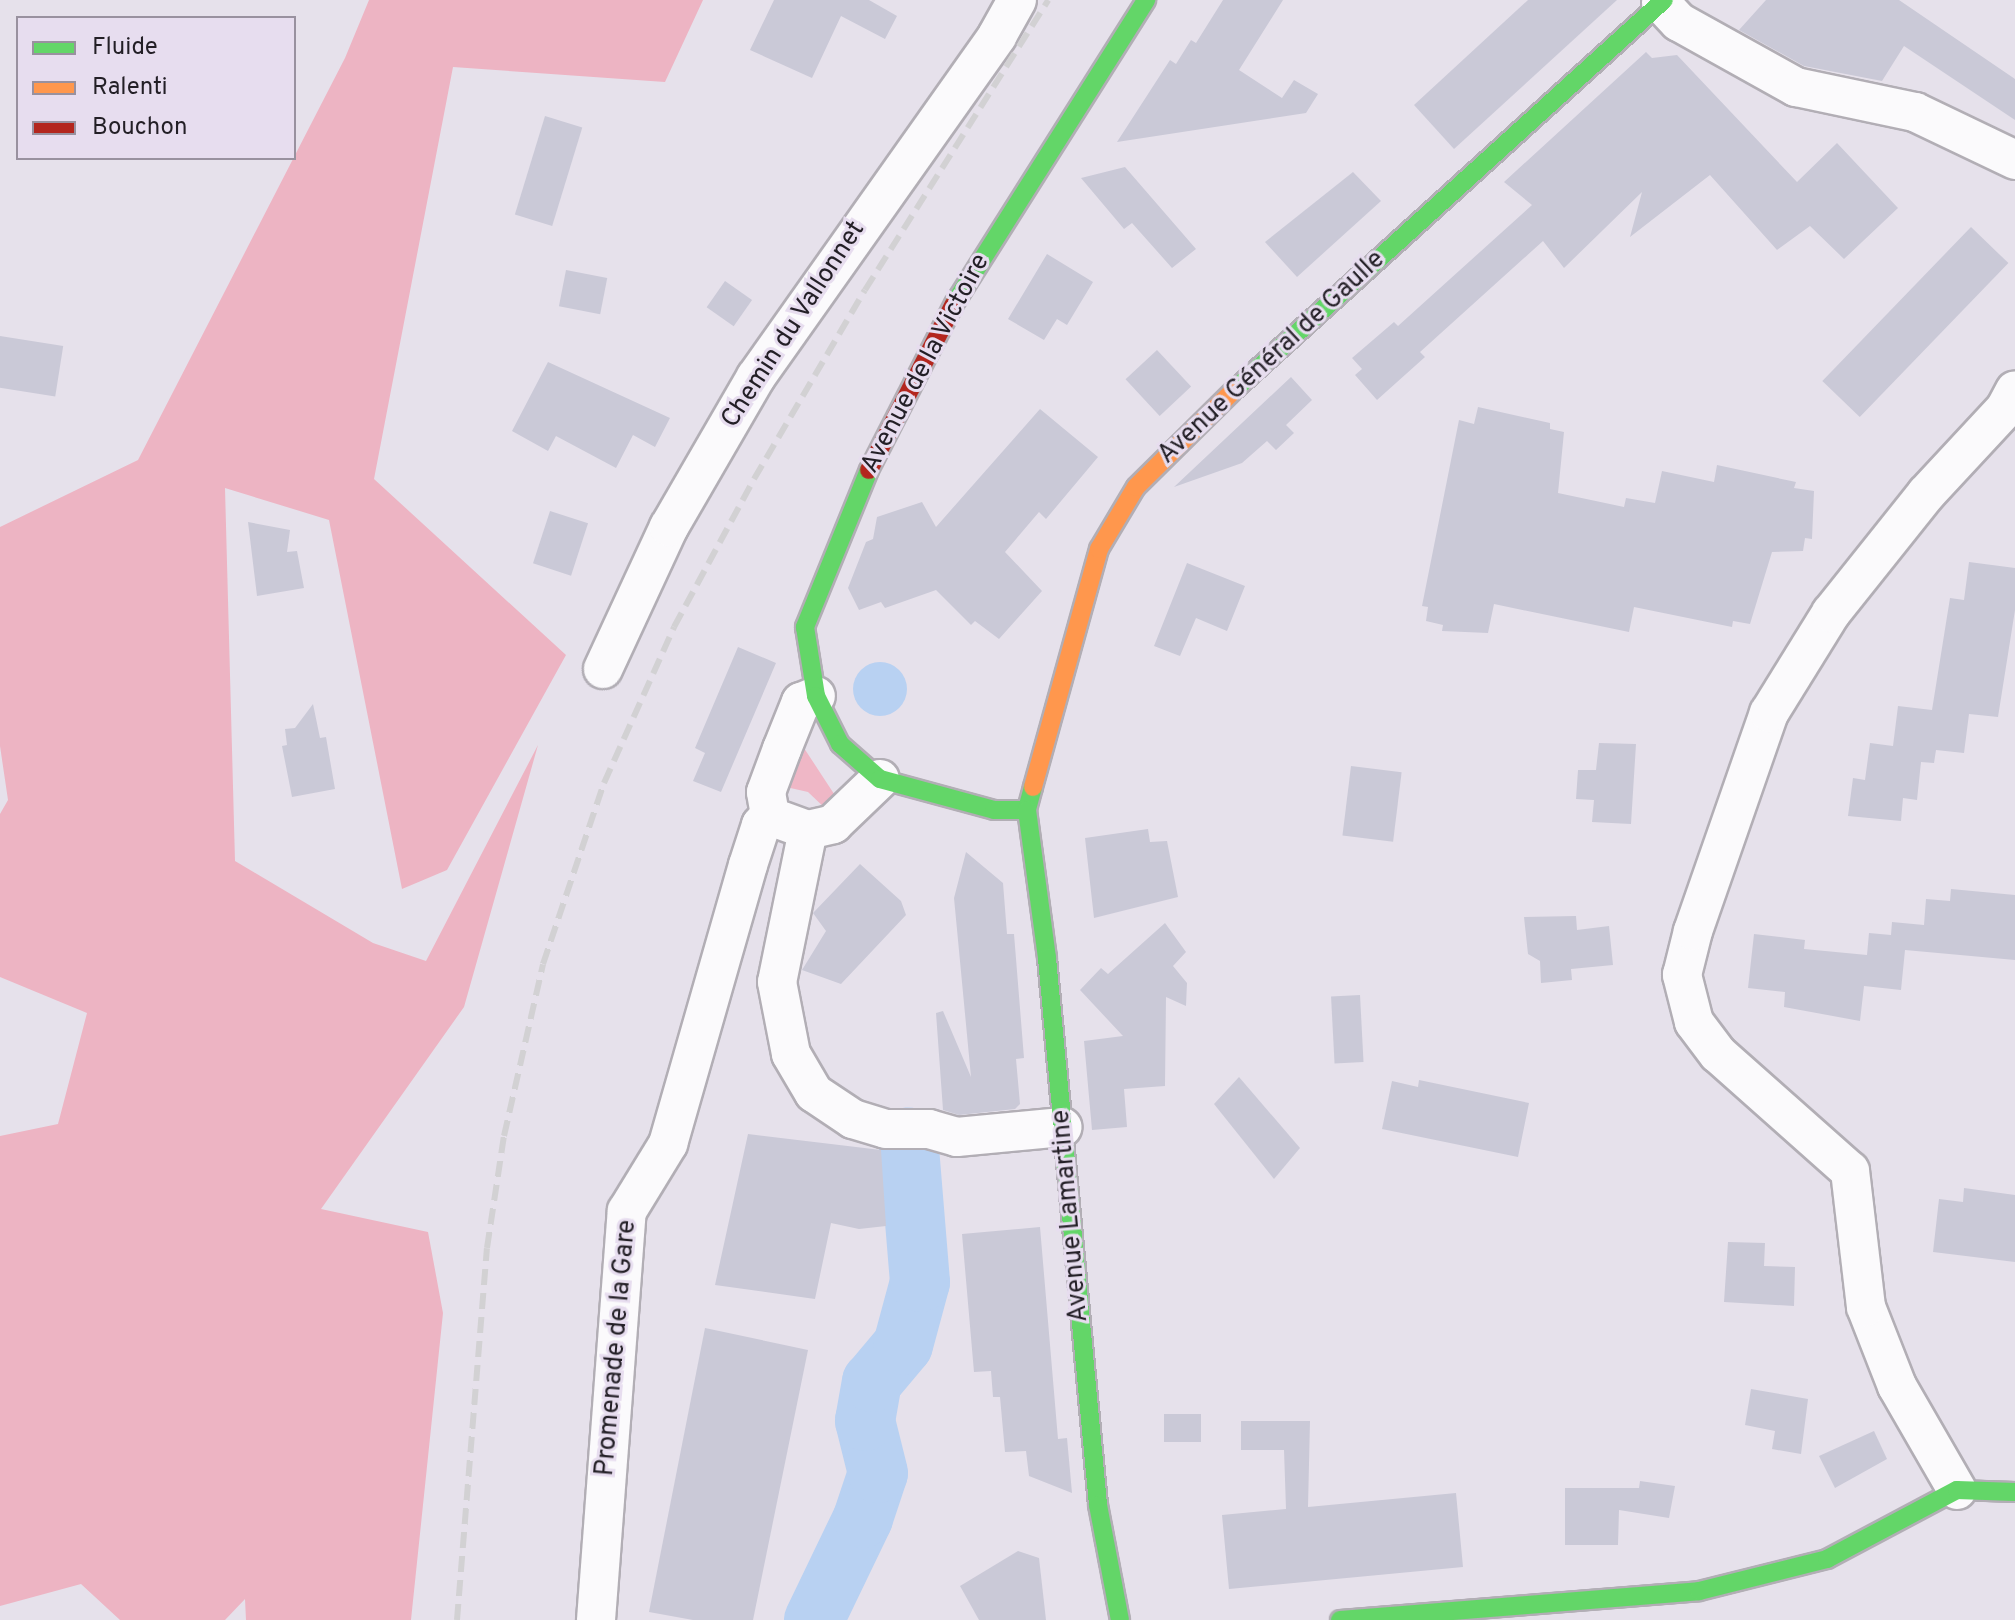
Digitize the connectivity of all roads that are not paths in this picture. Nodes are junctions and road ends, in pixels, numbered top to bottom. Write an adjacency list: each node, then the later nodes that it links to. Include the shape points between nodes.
1 (1017, 0): 6 (street, Chemin du Vallonnet, via 997,36 756,377 669,527)
2 (1146, 0): 7 (street, Avenue de la Victoire, via 965,285 885,430 805,627)
3 (1662, 1): 4 (street, via 1679,22 1796,87 1915,112); 9 (street, Avenue Général de Gaulle, via 1239,385 1136,487 1099,549 1081,600)
4 (2015, 160)
5 (2015, 390): 13 (street, via 2005,409 1926,494 1831,613 1769,713 1682,975 1694,1022 1718,1054 1850,1171 1866,1307 1897,1386)
6 (603, 669)
7 (816, 696): 8 (street, Avenue de la Victoire, via 840,744); 10 (street, via 801,702 782,749 766,792)
8 (880, 779): 9 (street, Avenue de la Victoire, via 994,810); 11 (street, via 833,824)
9 (1027, 810): 12 (street, Avenue Lamartine)
10 (770, 815): 11 (street); 15 (street, Promenade de la Gare, via 761,825 748,865 668,1144 627,1211)
11 (808, 830): 12 (street, via 777,982 791,1054 814,1093 853,1119 894,1130 929,1129 957,1137)
12 (1063, 1127): 16 (street, Avenue Lamartine, via 1098,1505)
13 (1957, 1490): 14 (street); 17 (street, via 1827,1559 1734,1584)
14 (2015, 1492)
15 (596, 1620)
16 (1120, 1620)
17 (1340, 1620)

